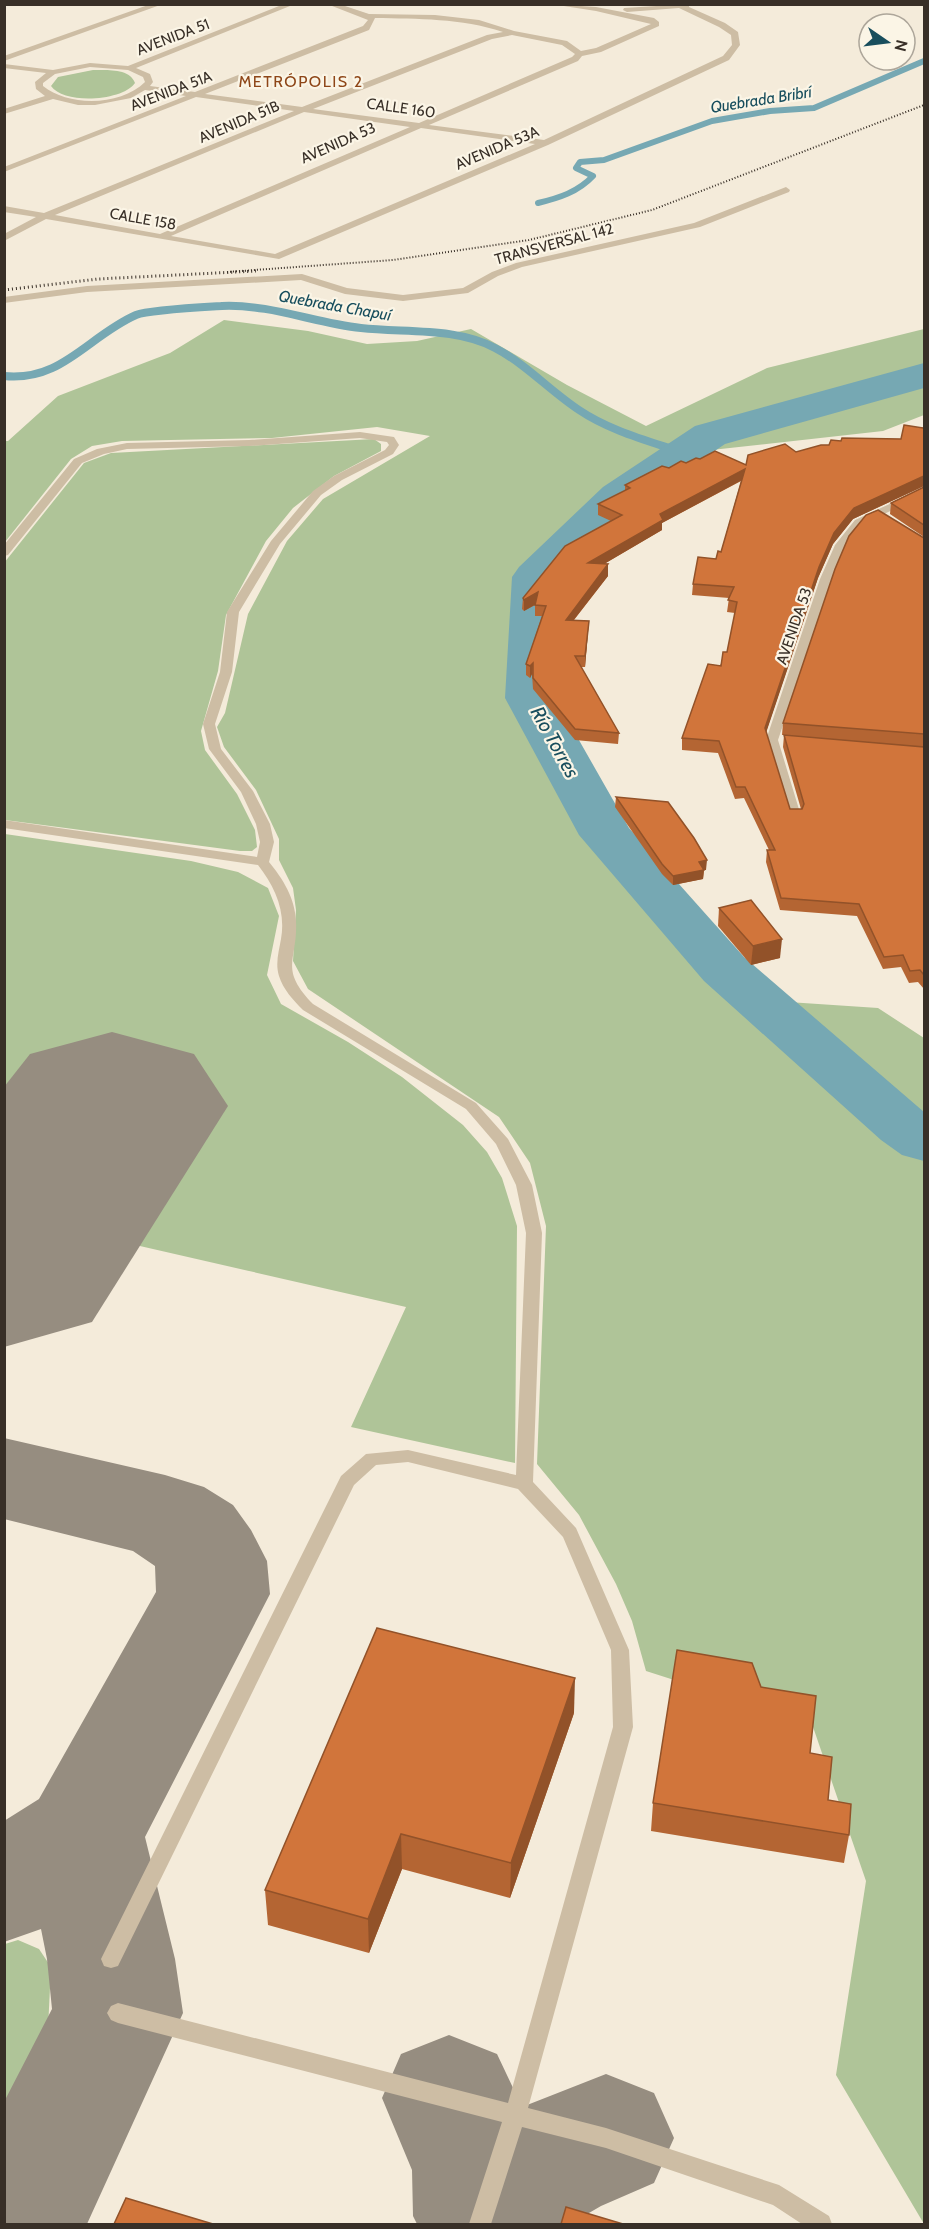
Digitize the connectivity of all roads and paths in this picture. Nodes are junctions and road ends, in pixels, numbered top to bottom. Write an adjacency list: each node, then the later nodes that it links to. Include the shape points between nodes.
1 (160, 4): 10 (street)
2 (292, 4): 12 (street, AVENIDA 51)
3 (330, 4): 7 (street)
4 (554, 4): 6 (street)
5 (682, 5): 6 (street); 22 (street, AVENIDA 53A, via 735,34 736,45 726,58)
6 (606, 11): 9 (street, AVENIDA 53, via 656,24 598,50)
7 (368, 16): 8 (street, via 464,19); 17 (street, AVENIDA 51A, via 372,20 366,28)
8 (512, 33): 9 (street, via 564,43); 19 (street, AVENIDA 51B, via 490,37)
9 (579, 54): 21 (street, AVENIDA 53)
10 (4, 59)
11 (4, 66): 14 (street)
12 (129, 68): 14 (street, via 90,65); 16 (street, via 147,76)
13 (4, 72): 15 (street)
14 (53, 72): 15 (street)
15 (44, 77): 18 (street, via 39,87)
16 (146, 88): 17 (street, CALLE 160); 18 (street, via 103,101)
17 (199, 94): 19 (street, CALLE 160); 23 (street, AVENIDA 51A)
18 (51, 97): 20 (street)
19 (305, 109): 21 (street, CALLE 160); 26 (street, AVENIDA 51B)
20 (4, 112)
21 (418, 124): 22 (street, CALLE 160); 27 (street, AVENIDA 53)
22 (545, 143): 29 (street, AVENIDA 53A)
23 (4, 170)
24 (786, 190): 30 (street, TRANSVERSAL 142, via 697,225 519,265 465,291 403,298 375,296)
25 (4, 209): 26 (street, CALLE 158)
26 (45, 216): 27 (street, CALLE 158); 28 (street, AVENIDA 51B)
27 (163, 236): 29 (street, CALLE 158)
28 (4, 238)
29 (283, 263): 30 (street)
30 (302, 278): 31 (street, TRANSVERSAL 142, via 87,289)
31 (4, 300)
32 (924, 491): 34 (street, AVENIDA 53, via 882,516 858,522 841,545 799,653 778,740)
33 (4, 553): 36 (street, via 78,461 101,451 127,446 360,435 390,439 394,445 389,452 338,478 301,510 274,543 233,612 226,672 209,724 215,749 247,791 263,824 267,842)
34 (795, 816)
35 (4, 824): 36 (street)
36 (262, 862): 37 (street, via 277,879 288,905 290,933 284,967 292,990 308,1007 471,1106 503,1142 524,1185 534,1233)
37 (524, 1484): 38 (street, via 408,1456 372,1459 347,1481); 40 (street, via 570,1533 620,1650 623,1728)
38 (111, 1959)
39 (118, 2013): 40 (street)
40 (515, 2116): 41 (street); 42 (street, via 606,2138 779,2196)
41 (480, 2224)
42 (821, 2224)

